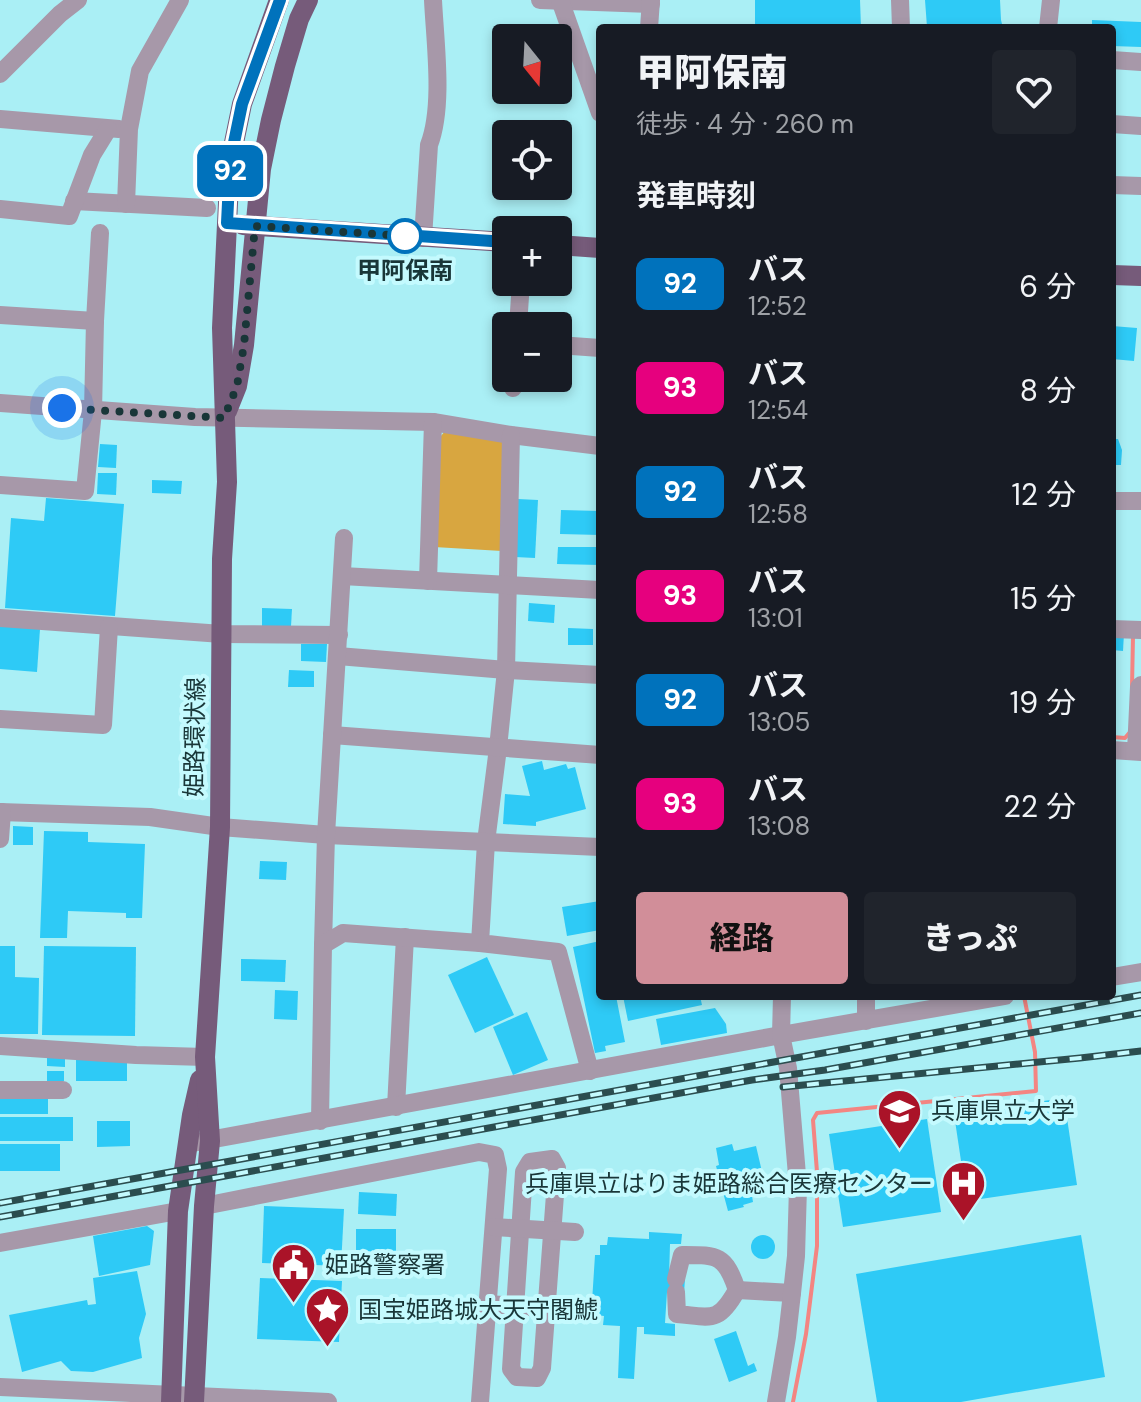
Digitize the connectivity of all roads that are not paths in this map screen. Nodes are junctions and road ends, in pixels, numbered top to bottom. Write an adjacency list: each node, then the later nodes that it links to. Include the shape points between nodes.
1 (78, 0): 16 (street)
2 (180, 0): 22 (street, via 140,71)
3 (279, 0): 29 (main road, 姫路環状線, via 242,104 230,162)
4 (308, 0): 30 (main road, 姫路環状線, via 271,120)
5 (433, 0): 32 (street, via 434,132)
6 (540, 0): 7 (street)
7 (560, 0): 10 (street); 17 (street)
8 (900, 0): 12 (street)
9 (1051, 0): 13 (street)
10 (651, 2): 11 (street)
11 (649, 24)
12 (901, 24)
13 (1048, 24)
14 (1116, 60): 15 (street)
15 (1141, 62)
16 (0, 74)
17 (596, 102)
18 (0, 119): 21 (street)
19 (1116, 124): 20 (street)
20 (1141, 126)
21 (108, 129): 22 (street); 25 (street)
22 (129, 129): 26 (street)
23 (1116, 185): 24 (street)
24 (1141, 186)
25 (74, 201): 26 (street); 28 (street, via 69,216)
26 (126, 204): 27 (street)
27 (207, 208)
28 (0, 209)
29 (227, 223): 30 (main road); 44 (main road, 姫路環状線)
30 (255, 226): 32 (main road); 44 (main road, 姫路環状線, via 244,345 237,386)
31 (100, 233): 39 (street)
32 (423, 238): 33 (main road)
33 (492, 241)
34 (572, 246): 35 (main road)
35 (596, 248)
36 (1116, 275): 37 (main road)
37 (1141, 276)
38 (0, 315): 39 (street)
39 (95, 321): 43 (street)
40 (572, 346): 41 (street)
41 (596, 348)
42 (0, 403): 43 (street)
43 (93, 411): 44 (street); 48 (street, via 85,491)
44 (224, 418): 45 (street); 60 (main road, 姫路環状線)
45 (433, 422): 46 (street); 53 (street)
46 (511, 435): 47 (street); 54 (street)
47 (596, 446)
48 (0, 485)
49 (1116, 501): 50 (street)
50 (1141, 501)
51 (344, 538): 52 (street)
52 (342, 576): 53 (street); 61 (street)
53 (428, 581): 54 (street)
54 (508, 585): 55 (street); 63 (street)
55 (596, 590)
56 (0, 618): 57 (street)
57 (109, 627): 60 (street); 66 (street, via 103,725)
58 (1116, 629): 59 (street)
59 (1141, 630)
60 (222, 634): 61 (street); 73 (main road, 姫路環状線)
61 (339, 635): 62 (street)
62 (338, 656): 63 (street); 67 (street)
63 (506, 670): 64 (street); 68 (street)
64 (596, 675)
65 (1141, 685): 70 (street)
66 (0, 719)
67 (332, 735): 68 (street); 74 (street)
68 (498, 748): 71 (street); 76 (street)
69 (1116, 750): 70 (street)
70 (1138, 752)
71 (596, 755)
72 (1, 812): 73 (street, via 150,817); 75 (street)
73 (220, 827): 74 (street); 89 (main road, 姫路環状線)
74 (326, 835): 76 (street); 80 (street)
75 (0, 839)
76 (486, 842): 77 (street); 79 (street)
77 (596, 847)
78 (405, 937): 79 (street); 80 (street, via 343,933); 93 (street)
79 (480, 943): 90 (street, via 558,952)
80 (323, 945): 94 (street)
81 (1141, 972): 82 (street)
82 (1116, 976)
83 (782, 1000): 87 (street)
84 (866, 1000): 86 (street)
85 (983, 1000): 86 (street)
86 (866, 1021): 87 (street)
87 (781, 1035): 90 (street); 105 (street, via 798,1187)
88 (0, 1046): 89 (street)
89 (205, 1057): 95 (main road, 姫路環状線); 96 (main road, 姫路環状線)
90 (590, 1071): 93 (street)
91 (0, 1090): 92 (street)
92 (63, 1090)
93 (396, 1107): 94 (street)
94 (320, 1121): 95 (street)
95 (210, 1141): 96 (street); 97 (main road, 姫路環状線)
96 (187, 1144): 98 (main road, 姫路環状線)
97 (204, 1206): 99 (street, via 479,1152 495,1155 498,1169); 112 (main road, 姫路環状線)
98 (178, 1211): 103 (street); 111 (main road, 姫路環状線)
99 (494, 1227): 100 (street); 106 (street)
100 (520, 1229): 101 (street); 101 (street, via 524,1172 530,1162 552,1159 557,1168); 107 (street)
101 (553, 1231): 102 (street); 108 (street)
102 (575, 1232)
103 (0, 1243)
104 (737, 1290): 104 (street, via 726,1264 717,1257 696,1249 682,1255 677,1314 713,1317 723,1312); 105 (street)
105 (792, 1293): 115 (street)
106 (488, 1304): 107 (street); 114 (street)
107 (515, 1307): 108 (street); 108 (street, via 511,1369 517,1377 537,1378 542,1368)
108 (547, 1309): 109 (street)
109 (570, 1310)
110 (0, 1387): 111 (street)
111 (171, 1399): 112 (street)
112 (194, 1399): 113 (street)
113 (328, 1402)
114 (480, 1402)
115 (776, 1402)

